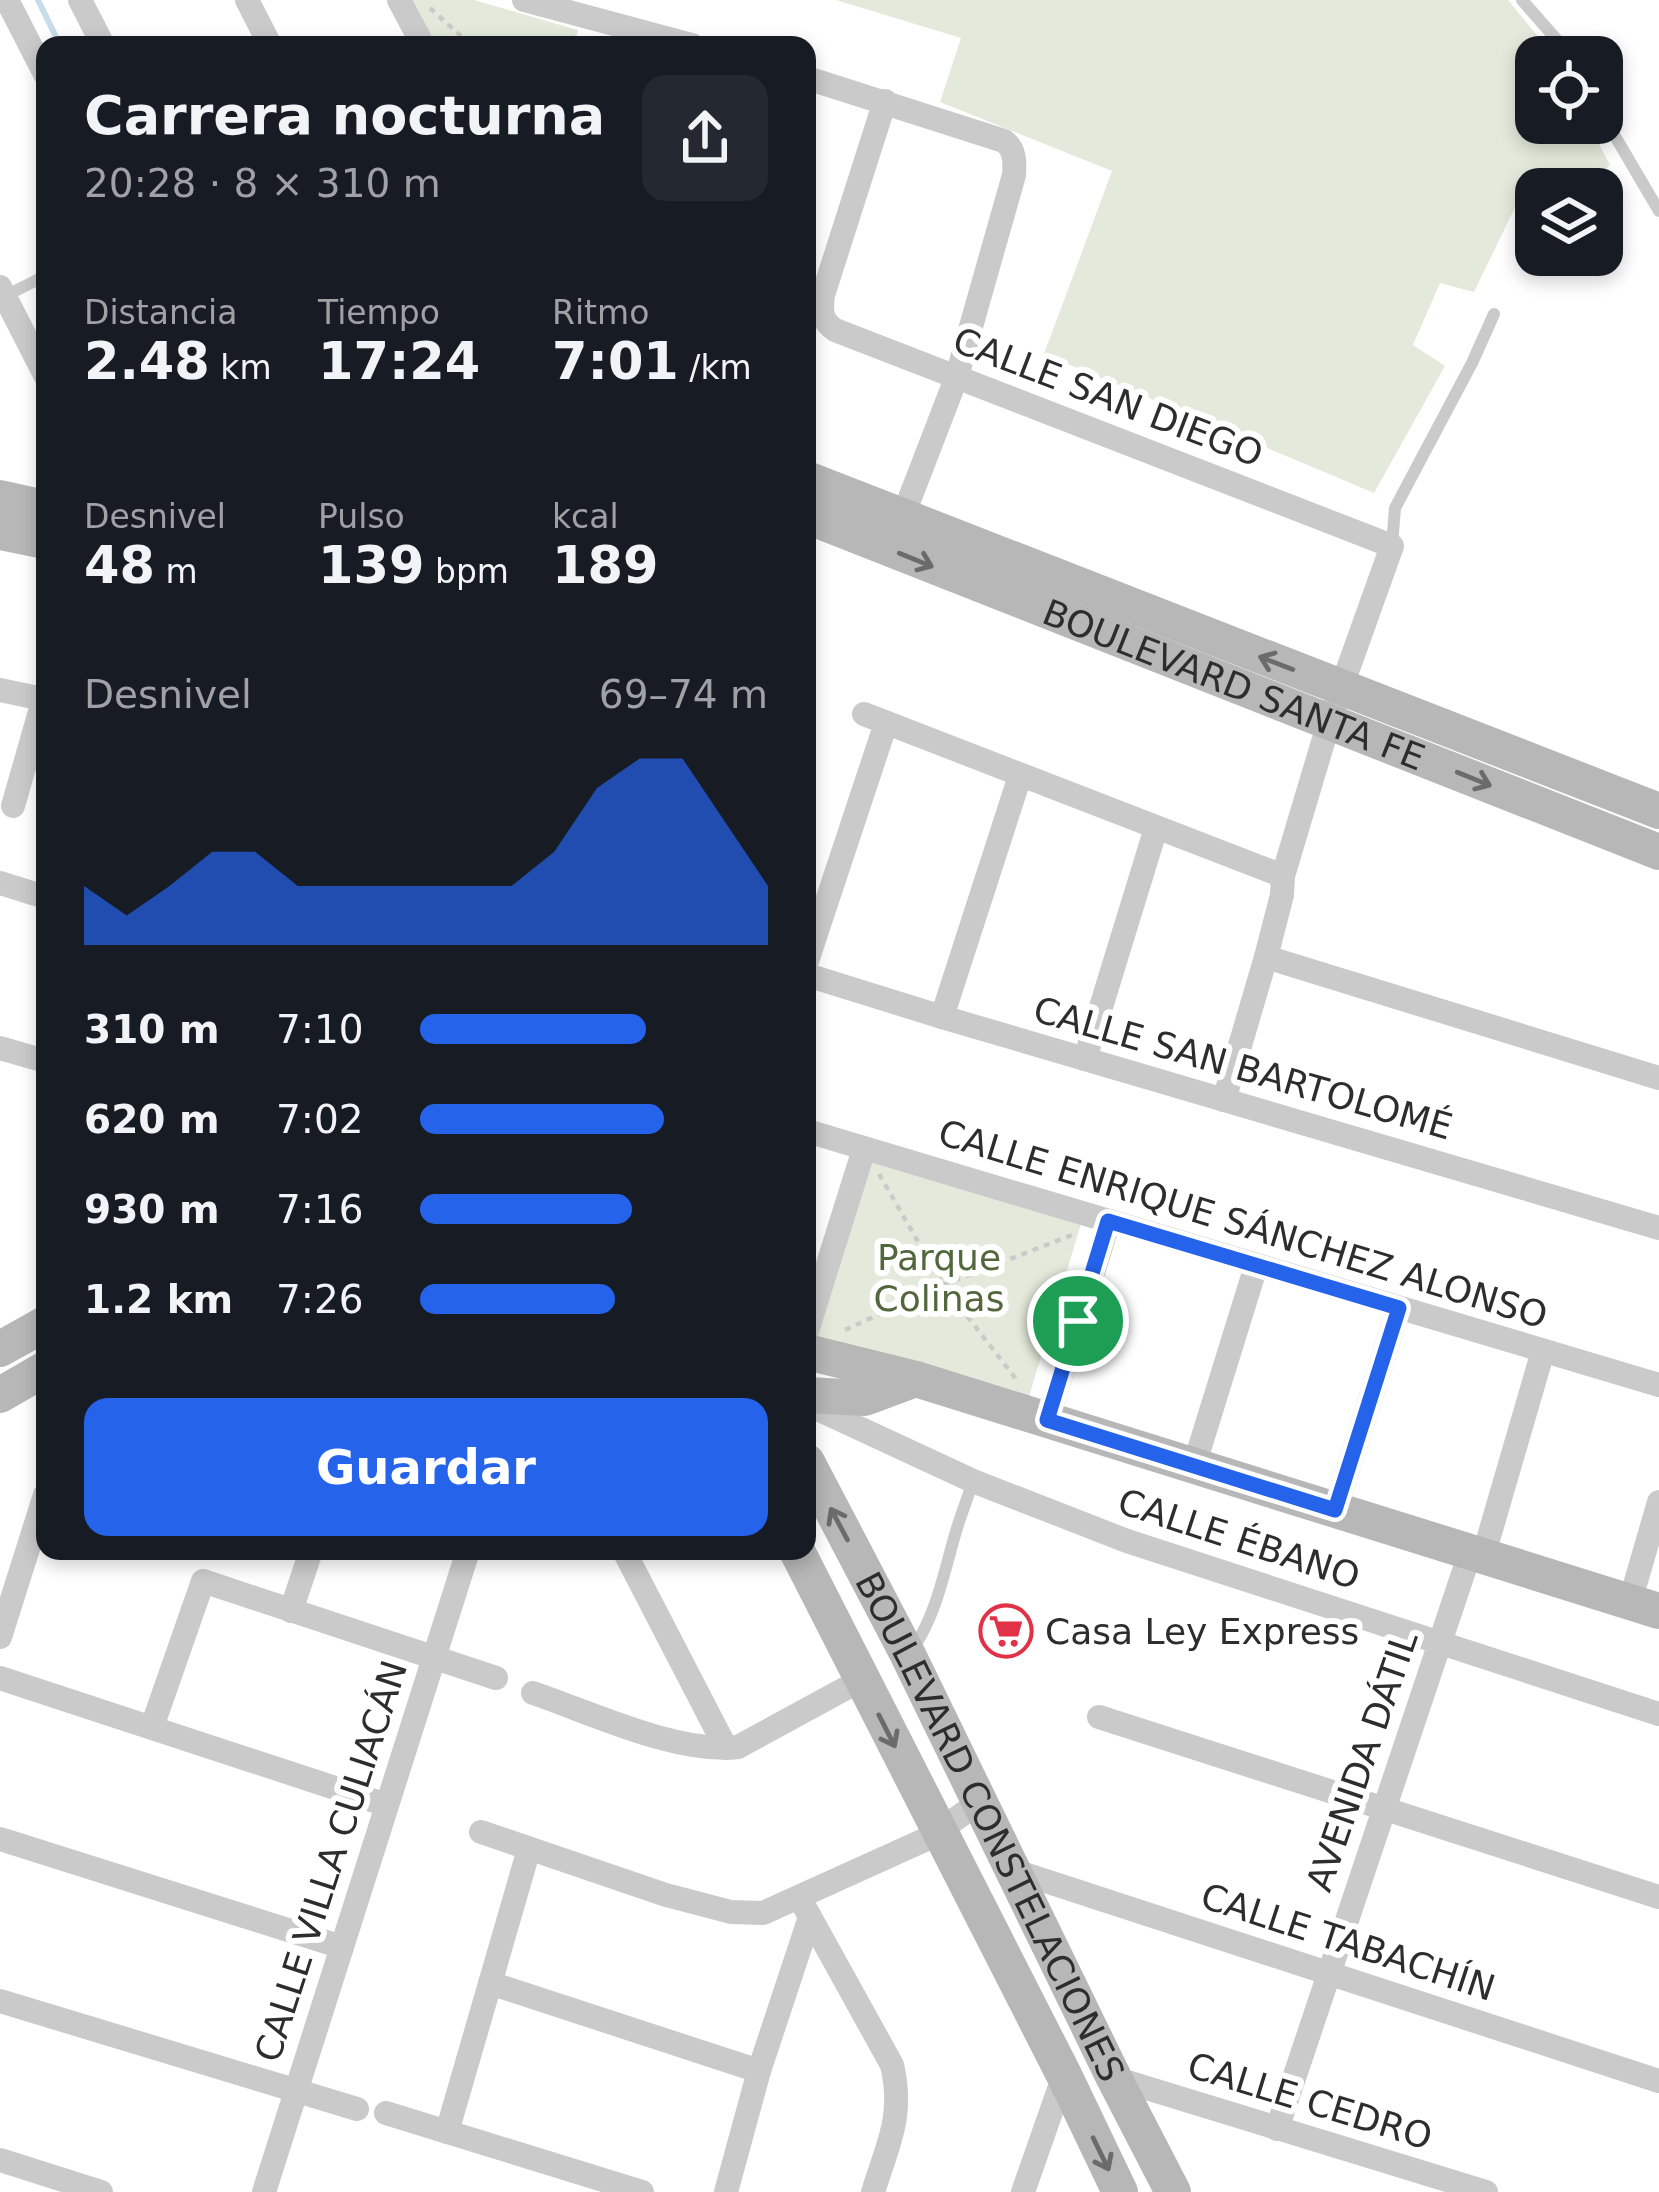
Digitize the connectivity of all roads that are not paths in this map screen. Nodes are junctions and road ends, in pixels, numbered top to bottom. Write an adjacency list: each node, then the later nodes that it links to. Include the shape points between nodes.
1 (7, 0): 12 (street)
2 (80, 0): 8 (street)
3 (247, 0): 9 (street)
4 (399, 0): 10 (street)
5 (524, 0): 7 (street)
6 (1522, 0): 11 (lane)
7 (603, 33)
8 (98, 36)
9 (265, 36)
10 (418, 36)
11 (1554, 36)
12 (36, 56)
13 (816, 81): 14 (street)
14 (885, 101): 21 (street, via 1004,141 1013,154 1014,175); 21 (street, CALLE SAN DIEGO, via 822,317 835,330)
15 (1619, 144): 16 (lane)
16 (1659, 211)
17 (36, 283): 18 (lane)
18 (7, 307): 20 (street)
19 (1494, 314): 29 (lane, via 1394,508)
20 (36, 359)
21 (957, 376): 25 (street); 29 (street, CALLE SAN DIEGO)
22 (816, 482): 25 (street, BOULEVARD SANTA FE)
23 (0, 498): 24 (street)
24 (36, 506)
25 (903, 516): 32 (street, BOULEVARD SANTA FE, one-way to 25)
26 (816, 519): 32 (street, BOULEVARD SANTA FE, one-way to 32)
27 (0, 532): 28 (street)
28 (36, 539)
29 (1392, 546): 32 (street)
30 (0, 690): 31 (street)
31 (36, 695)
32 (1335, 705): 36 (street, BOULEVARD SANTA FE); 38 (street, BOULEVARD SANTA FE, one-way to 38); 39 (street)
33 (36, 757): 35 (street)
34 (1020, 776): 37 (street); 42 (street, via 875,718); 45 (street)
35 (13, 806)
36 (1659, 811)
37 (1156, 828): 39 (street); 48 (street)
38 (1659, 852)
39 (1283, 876): 43 (street)
40 (0, 883): 41 (street)
41 (36, 894)
42 (816, 929)
43 (1266, 957): 49 (street); 50 (street)
44 (816, 978): 45 (street, CALLE SAN BARTOLOMÉ)
45 (941, 1017): 48 (street, CALLE SAN BARTOLOMÉ)
46 (0, 1048): 47 (street)
47 (36, 1058)
48 (1084, 1059): 50 (street, CALLE SAN BARTOLOMÉ)
49 (1659, 1078)
50 (1224, 1100): 54 (street, CALLE SAN BARTOLOMÉ)
51 (816, 1134): 52 (street, CALLE ENRIQUE SÁNCHEZ ALONSO)
52 (864, 1149): 53 (street, CALLE ENRIQUE SÁNCHEZ ALONSO); 56 (street)
53 (1108, 1221): 55 (street, CALLE ENRIQUE SÁNCHEZ ALONSO); 68 (street)
54 (1659, 1228)
55 (1256, 1265): 57 (street, CALLE ENRIQUE SÁNCHEZ ALONSO); 69 (street)
56 (816, 1302)
57 (1399, 1308): 60 (street, CALLE ENRIQUE SÁNCHEZ ALONSO); 73 (street)
58 (36, 1329): 59 (street)
59 (0, 1349)
60 (1543, 1351): 64 (street, CALLE ENRIQUE SÁNCHEZ ALONSO); 75 (street, AVENIDA DÁTIL)
61 (816, 1354): 63 (street)
62 (36, 1373): 65 (street)
63 (916, 1379): 66 (street, via 865,1398); 68 (street)
64 (1659, 1385)
65 (4, 1388)
66 (816, 1400)
67 (816, 1404): 71 (street, CALLE ÉBANO)
68 (1047, 1420): 69 (street)
69 (1195, 1466): 73 (street)
70 (816, 1479): 84 (street, BOULEVARD CONSTELACIONES, one-way to 70)
71 (974, 1481): 83 (street, CALLE ÉBANO, via 1127,1541); 84 (lane, via 930,1621)
72 (1659, 1502): 80 (street)
73 (1335, 1510): 75 (street)
74 (36, 1523): 82 (street)
75 (1477, 1555): 80 (street); 83 (street, AVENIDA DÁTIL)
76 (308, 1560): 81 (street)
77 (464, 1560): 85 (street, CALLE VILLA CULIACÁN)
78 (630, 1560): 93 (street)
79 (801, 1560): 88 (street, BOULEVARD CONSTELACIONES)
80 (1644, 1607)
81 (291, 1611): 85 (street); 92 (street, via 203,1581)
82 (0, 1637)
83 (1440, 1643): 90 (street, CALLE ÉBANO); 96 (street, AVENIDA DÁTIL)
84 (908, 1655): 95 (street, BOULEVARD CONSTELACIONES)
85 (433, 1659): 87 (street); 94 (street, CALLE VILLA CULIACÁN)
86 (0, 1678): 92 (street)
87 (496, 1678)
88 (861, 1680): 93 (street); 97 (street, BOULEVARD CONSTELACIONES, one-way to 97)
89 (533, 1693): 93 (street, via 661,1737)
90 (1659, 1714)
91 (1099, 1717): 96 (street)
92 (152, 1727): 94 (street)
93 (727, 1748)
94 (387, 1805): 104 (street, CALLE VILLA CULIACÁN)
95 (975, 1805): 97 (street); 101 (street, BOULEVARD CONSTELACIONES)
96 (1384, 1809): 102 (street); 105 (street, AVENIDA DÁTIL)
97 (943, 1829): 103 (street); 109 (street, BOULEVARD CONSTELACIONES)
98 (481, 1832): 100 (street)
99 (0, 1839): 104 (street)
100 (530, 1849): 103 (street, via 731,1912); 106 (street)
101 (1016, 1871): 105 (street, CALLE TABACHÍN); 110 (street, BOULEVARD CONSTELACIONES)
102 (1659, 1897)
103 (804, 1907): 108 (street); 122 (street, via 895,2077 898,2111)
104 (342, 1947): 112 (street, CALLE VILLA CULIACÁN)
105 (1329, 1974): 111 (street, CALLE TABACHÍN); 115 (street, AVENIDA DÁTIL)
106 (490, 1983): 108 (street); 116 (street)
107 (0, 2000): 112 (street)
108 (759, 2071): 121 (street)
109 (1064, 2075): 123 (street); 124 (street, BOULEVARD CONSTELACIONES, one-way to 124)
110 (1114, 2078): 115 (street, CALLE CEDRO); 125 (street, BOULEVARD CONSTELACIONES)
111 (1659, 2081)
112 (296, 2090): 113 (street); 119 (street, CALLE VILLA CULIACÁN)
113 (357, 2108)
114 (386, 2113): 116 (street)
115 (1277, 2128): 126 (street, CALLE CEDRO)
116 (447, 2132): 120 (street)
117 (0, 2160): 118 (street)
118 (101, 2192)
119 (264, 2192)
120 (642, 2192)
121 (726, 2192)
122 (873, 2192)
123 (1023, 2192)
124 (1120, 2192)
125 (1173, 2192)
126 (1486, 2192)

